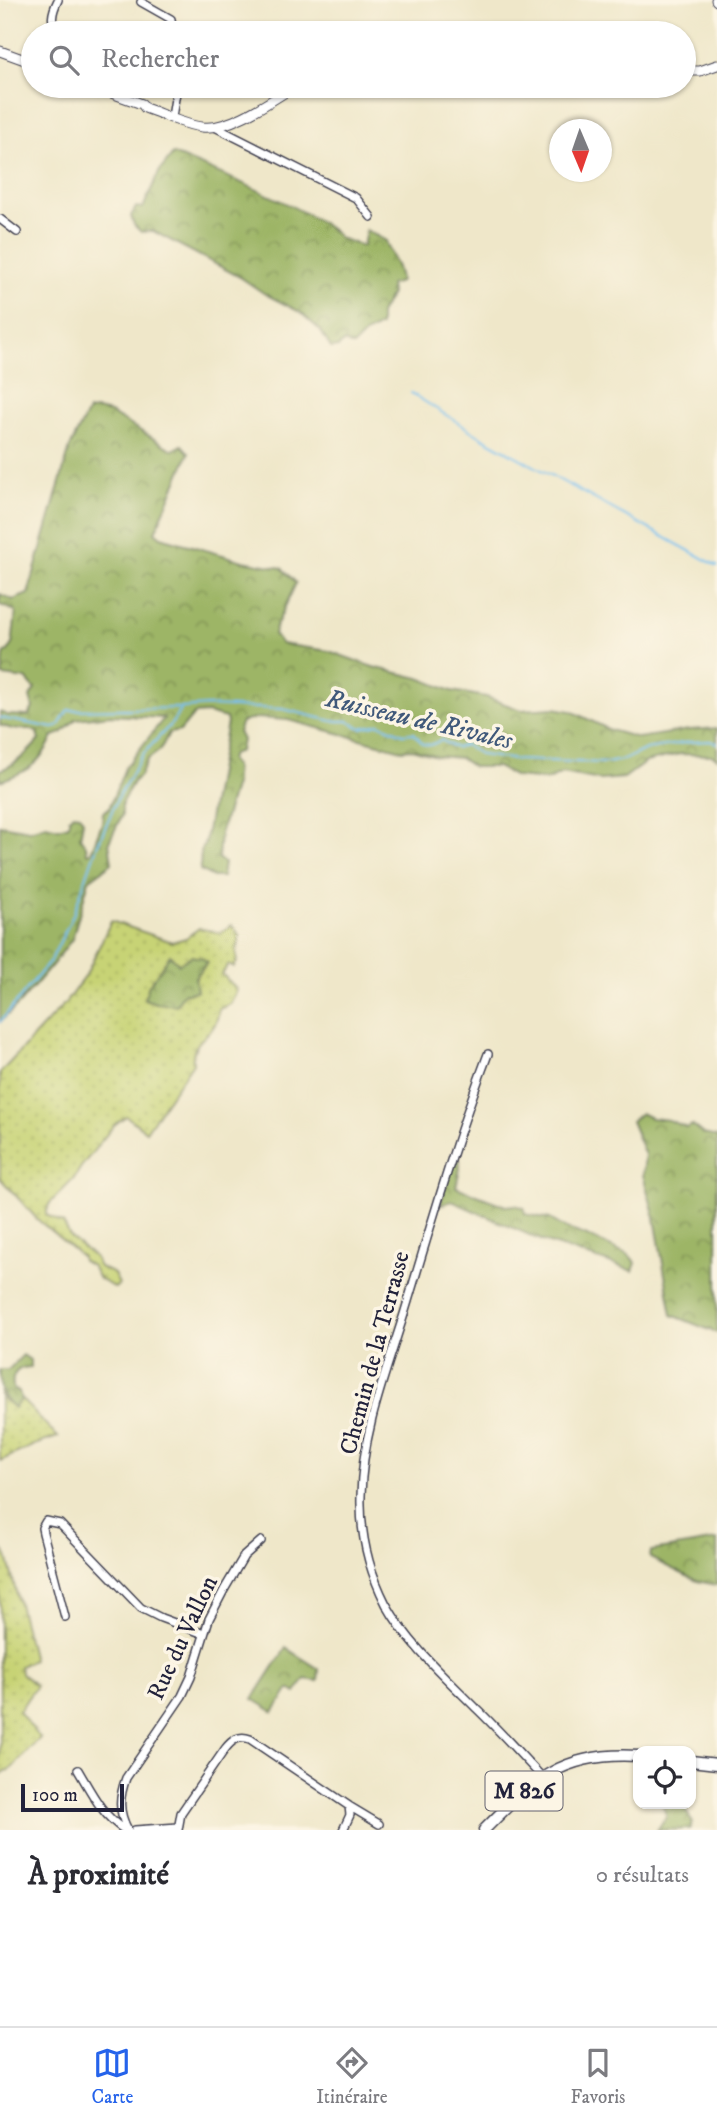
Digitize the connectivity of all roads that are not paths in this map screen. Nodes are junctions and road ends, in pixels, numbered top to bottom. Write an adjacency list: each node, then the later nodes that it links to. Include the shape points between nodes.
1 (58, 0): 3 (street)
2 (141, 2): 4 (street)
3 (53, 21)
4 (171, 21)
5 (0, 51): 6 (street)
6 (21, 59)
7 (717, 65): 8 (street)
8 (696, 71)
9 (123, 98): 12 (street)
10 (175, 98): 12 (street)
11 (274, 98): 13 (street)
12 (172, 117): 13 (street, via 195,126)
13 (214, 126): 14 (street, via 356,198)
14 (371, 218)
15 (0, 219): 16 (street)
16 (17, 232)
17 (488, 1054): 25 (street, Chemin de la Terrasse, via 373,1413 363,1467 361,1515 372,1571 407,1635)
18 (261, 1541): 20 (street, Rue du Vallon, via 244,1556)
19 (65, 1617): 20 (street, via 43,1533 46,1521 60,1524 141,1608)
20 (204, 1634): 29 (street, Rue du Vallon, via 182,1696 122,1788 121,1818)
21 (633, 1756): 25 (main road, M 826, via 580,1761)
22 (696, 1762): 23 (main road)
23 (717, 1764)
24 (78, 1770): 29 (street, via 104,1811)
25 (542, 1777): 32 (main road, M 826)
26 (349, 1807): 27 (street); 28 (street, via 242,1737 225,1749 181,1813); 31 (street)
27 (379, 1824)
28 (178, 1828): 30 (street)
29 (127, 1830)
30 (135, 1830)
31 (343, 1830)
32 (484, 1830)

